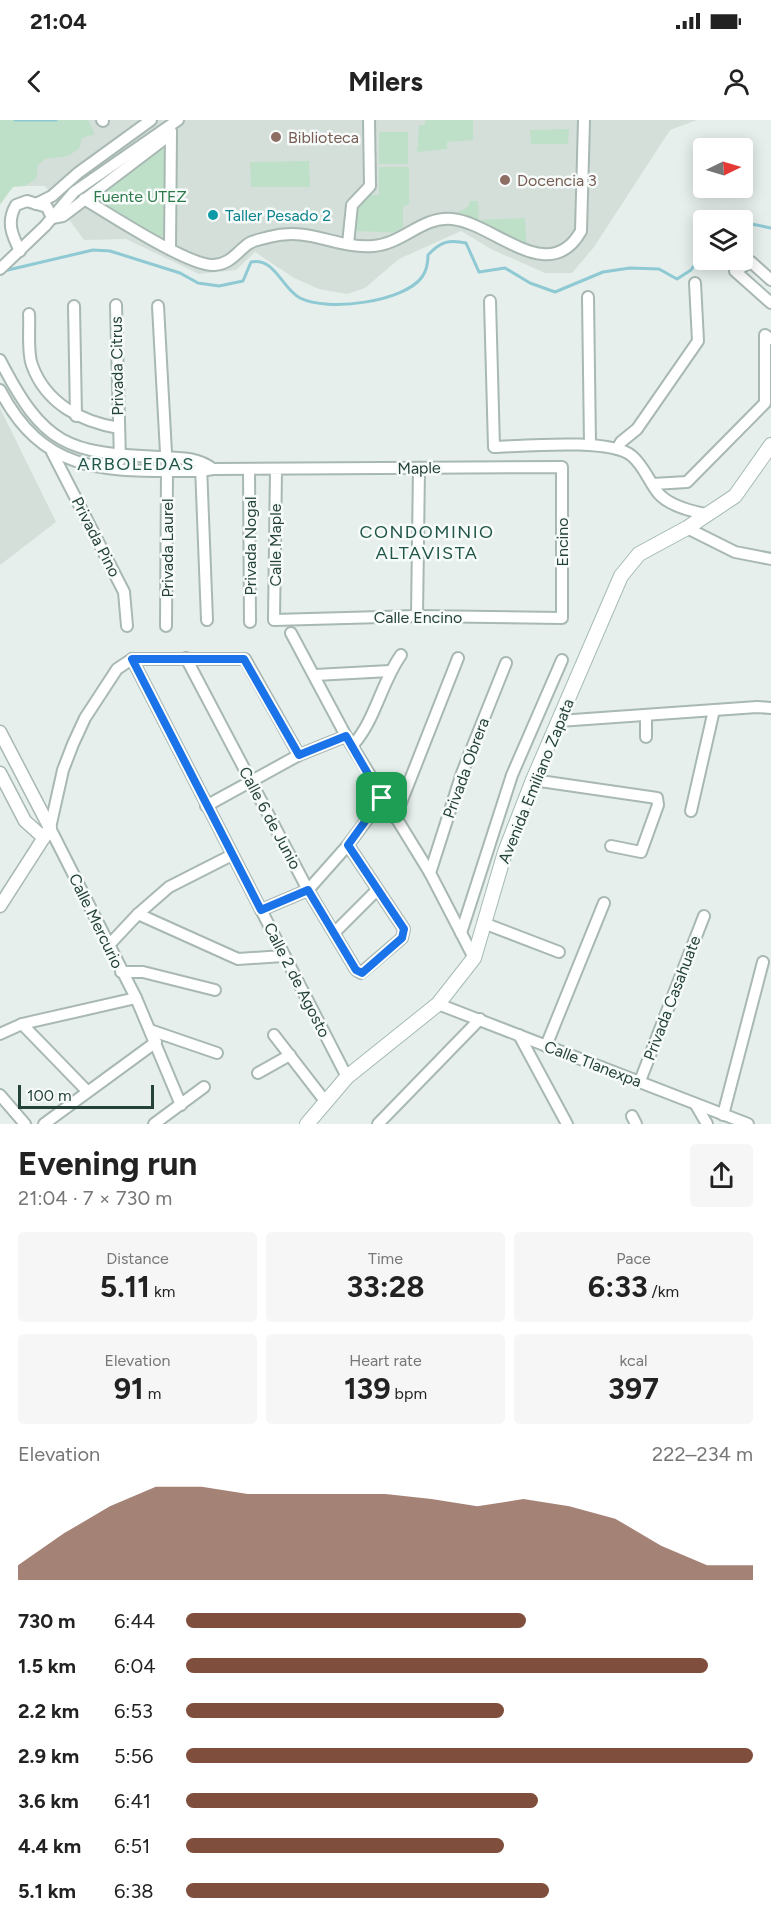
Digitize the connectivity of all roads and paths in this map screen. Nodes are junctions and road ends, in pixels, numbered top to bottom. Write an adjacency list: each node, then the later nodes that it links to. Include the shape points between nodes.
1 (151, 120): 6 (street)
2 (369, 120): 8 (street, via 370,186 352,205)
3 (584, 120): 8 (street, via 583,222 575,242 562,252 544,255 526,250 455,219 428,220 394,242 372,246)
4 (172, 124): 5 (street); 7 (street, via 74,192); 9 (street)
5 (84, 200): 7 (street, via 63,216); 9 (street)
6 (36, 204): 7 (street, via 47,207); 10 (street, via 27,201 16,205 11,214 10,227)
7 (51, 218): 10 (street)
8 (348, 244): 9 (street, via 307,233 272,236 249,243 232,260 213,265 192,260)
9 (170, 248)
10 (20, 251): 11 (street)
11 (0, 269)
12 (771, 280): 16 (street, via 751,262 735,272)
13 (695, 283): 28 (street, via 698,341 637,429)
14 (588, 297): 26 (street)
15 (490, 301): 26 (street, via 494,447)
16 (771, 303)
17 (116, 304): 25 (street, Privada Citrus)
18 (74, 306): 24 (street)
19 (158, 306): 31 (street)
20 (29, 314): 24 (street, Privada Citrus, via 32,364 43,385)
21 (771, 339): 39 (street, via 765,336 765,403 687,482)
22 (0, 360): 30 (street, via 16,391 51,433 93,453)
23 (0, 390): 29 (street, via 19,421)
24 (76, 416): 25 (street, Privada Citrus)
25 (119, 428): 30 (street, Privada Citrus)
26 (590, 445): 28 (street)
27 (771, 445): 40 (main road, Avenida Emiliano Zapata, via 735,496)
28 (617, 449): 39 (street, via 632,455)
29 (52, 452): 36 (street, via 86,466); 48 (street, Privada Pino, via 124,592)
30 (120, 456): 31 (street); 36 (street, Privada Citrus)
31 (166, 458): 32 (street); 38 (street, Privada Laurel)
32 (201, 465): 35 (street, Maple); 38 (street); 46 (street)
33 (562, 467): 34 (street, Maple); 44 (street, Encino)
34 (419, 468): 37 (street, Maple); 43 (street)
35 (249, 469): 37 (street, Maple); 47 (street, Privada Nogal)
36 (120, 470): 38 (street)
37 (276, 470): 45 (street, Calle Maple)
38 (167, 471): 49 (street, Privada Laurel)
39 (653, 484): 40 (street, via 660,495 685,510)
40 (705, 514): 41 (main road, Avenida Emiliano Zapata)
41 (687, 528): 42 (street, via 735,552); 62 (main road, Avenida Emiliano Zapata, via 639,554 621,576)
42 (771, 559)
43 (417, 616): 44 (street, Calle Encino); 45 (street, Calle Encino)
44 (562, 618)
45 (274, 620)
46 (207, 621)
47 (250, 622)
48 (127, 626)
49 (166, 626)
50 (291, 633): 58 (street)
51 (401, 655): 57 (street)
52 (186, 658): 54 (street); 66 (street, via 244,659); 69 (street, Calle 6 de Junio)
53 (458, 658): 73 (street)
54 (132, 659): 71 (street, Calle 2 de Agosto); 74 (street, via 112,675 85,718 63,770)
55 (562, 660): 88 (street, via 512,775)
56 (507, 663): 78 (street, Privada Obrera, via 462,773)
57 (390, 671): 58 (street); 65 (street, via 365,731)
58 (315, 675): 65 (street)
59 (771, 708): 60 (street)
60 (714, 710): 61 (street); 72 (street)
61 (646, 715): 62 (street); 64 (street)
62 (559, 721): 68 (main road, Avenida Emiliano Zapata)
63 (0, 732): 74 (street)
64 (646, 736)
65 (349, 740): 66 (street); 70 (street)
66 (299, 755): 69 (street)
67 (0, 773): 74 (street, via 25,821)
68 (533, 780): 76 (street, via 657,798 641,852); 86 (main road, Avenida Emiliano Zapata, via 506,852)
69 (251, 781): 71 (street); 79 (street, Calle 6 de Junio)
70 (382, 798): 73 (street); 75 (street)
71 (206, 806): 77 (street, Calle 2 de Agosto)
72 (691, 811)
73 (395, 818): 78 (street)
74 (47, 833): 82 (street); 89 (street, Calle Mercurio, via 59,843)
75 (348, 845): 79 (street); 80 (street)
76 (610, 846)
77 (232, 855): 83 (street, Calle 2 de Agosto); 84 (street, via 169,887)
78 (430, 873): 88 (street)
79 (308, 890): 83 (street); 87 (street, Calle 6 de Junio)
80 (376, 891): 87 (street); 87 (street, Calle 6 de Junio, via 404,929 402,938 362,973 356,970)
81 (604, 903): 105 (street)
82 (0, 906)
83 (261, 910): 91 (street, Calle 2 de Agosto)
84 (138, 914): 89 (street); 91 (street, via 238,959)
85 (704, 916): 110 (street, Privada Casahuate)
86 (486, 924): 90 (street); 92 (main road, Avenida Emiliano Zapata)
87 (335, 932)
88 (461, 933): 92 (street)
89 (108, 946): 94 (street, Calle Mercurio)
90 (559, 952)
91 (283, 956): 109 (street, Calle 2 de Agosto)
92 (474, 958): 97 (main road, Avenida Emiliano Zapata)
93 (763, 962): 117 (street)
94 (121, 972): 95 (street, via 142,972); 96 (street, Calle Mercurio)
95 (215, 990)
96 (136, 998): 99 (street); 100 (street, Calle Mercurio)
97 (438, 1004): 98 (street, Calle Tlanexpa); 109 (main road, Avenida Emiliano Zapata)
98 (480, 1019): 103 (street, Calle Tlanexpa); 122 (street)
99 (22, 1024): 101 (street); 112 (street)
100 (150, 1030): 104 (street, Calle Mercurio); 106 (street)
101 (0, 1034)
102 (274, 1035): 107 (street)
103 (519, 1035): 105 (street, Calle Tlanexpa); 123 (street)
104 (156, 1042): 112 (street); 115 (street, Calle Mercurio)
105 (546, 1046): 110 (street, Calle Tlanexpa)
106 (217, 1053)
107 (290, 1055): 108 (street); 114 (street)
108 (258, 1073)
109 (346, 1077): 114 (main road, Avenida Emiliano Zapata)
110 (640, 1081): 116 (street, Calle Tlanexpa)
111 (204, 1087): 115 (street)
112 (87, 1091): 119 (street)
113 (0, 1095): 118 (street)
114 (325, 1101): 121 (main road, Avenida Emiliano Zapata)
115 (181, 1105): 120 (street)
116 (696, 1105): 117 (street, Calle Tlanexpa); 124 (street)
117 (723, 1115): 125 (street, Calle Tlanexpa)
118 (25, 1124)
119 (44, 1124)
120 (154, 1124)
121 (307, 1124)
122 (378, 1124)
123 (567, 1124)
124 (707, 1124)
125 (748, 1124)

